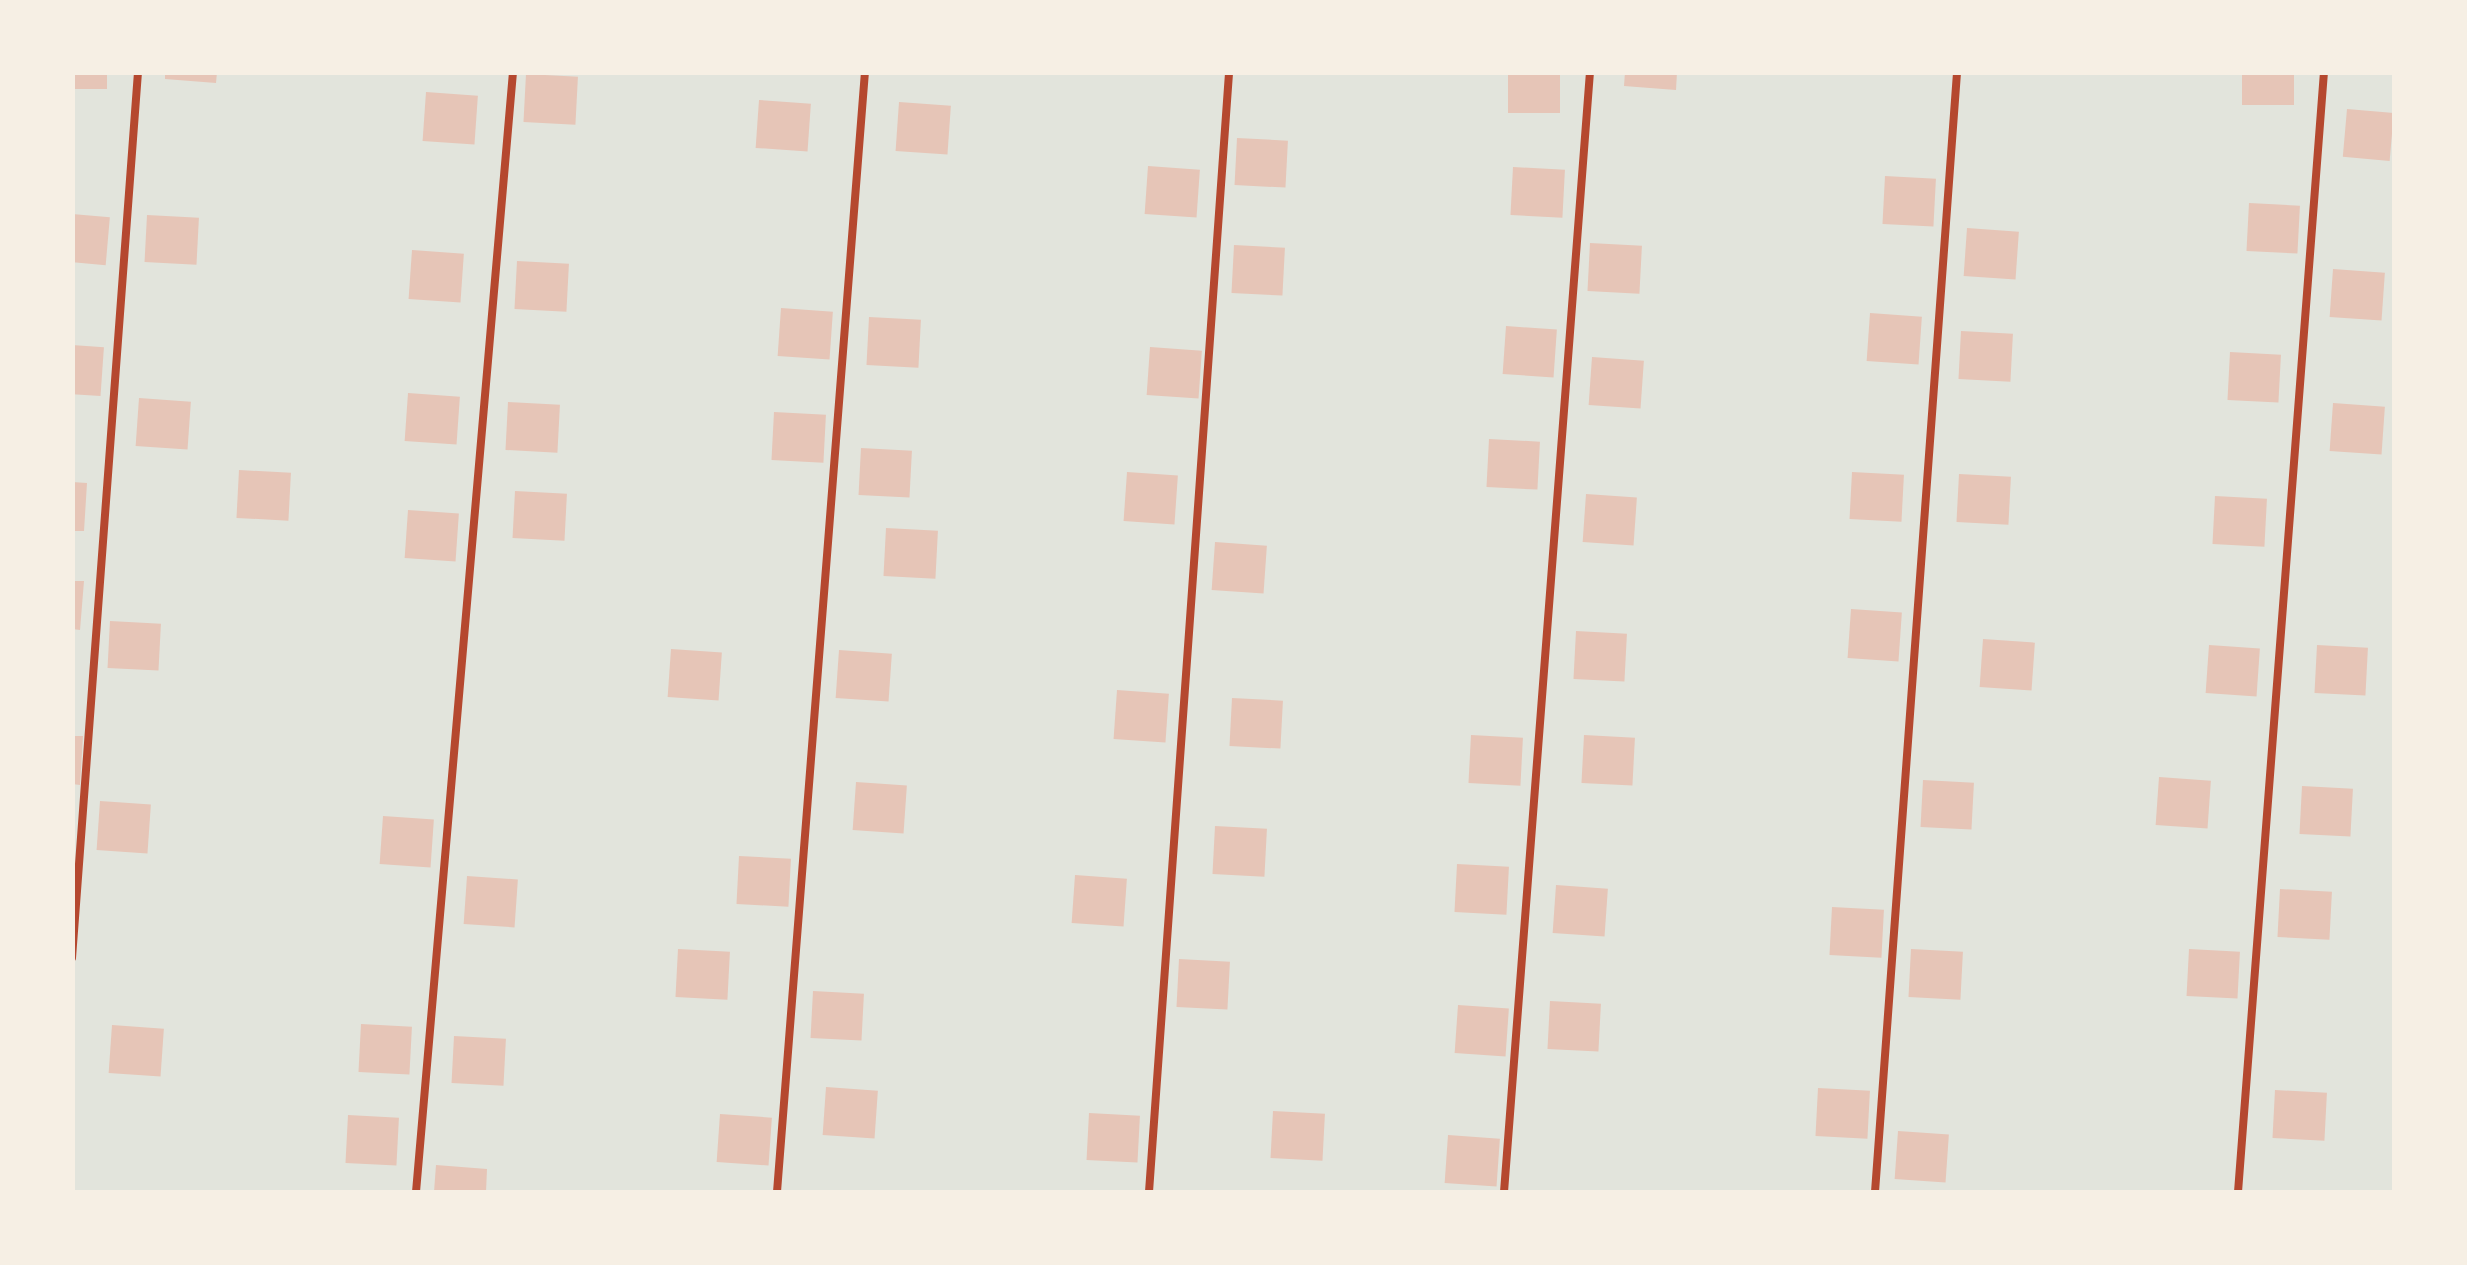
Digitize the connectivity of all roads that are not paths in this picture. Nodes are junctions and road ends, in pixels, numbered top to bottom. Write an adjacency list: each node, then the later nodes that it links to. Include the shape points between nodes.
1 (138, 72): 8 (lane)
2 (513, 72): 9 (lane)
3 (865, 72): 10 (lane)
4 (1229, 72): 11 (lane)
5 (1590, 72): 12 (lane)
6 (1956, 72): 13 (lane)
7 (2324, 72): 14 (lane)
8 (72, 958)
9 (416, 1192)
10 (777, 1192)
11 (1149, 1192)
12 (1504, 1192)
13 (1875, 1192)
14 (2238, 1192)

